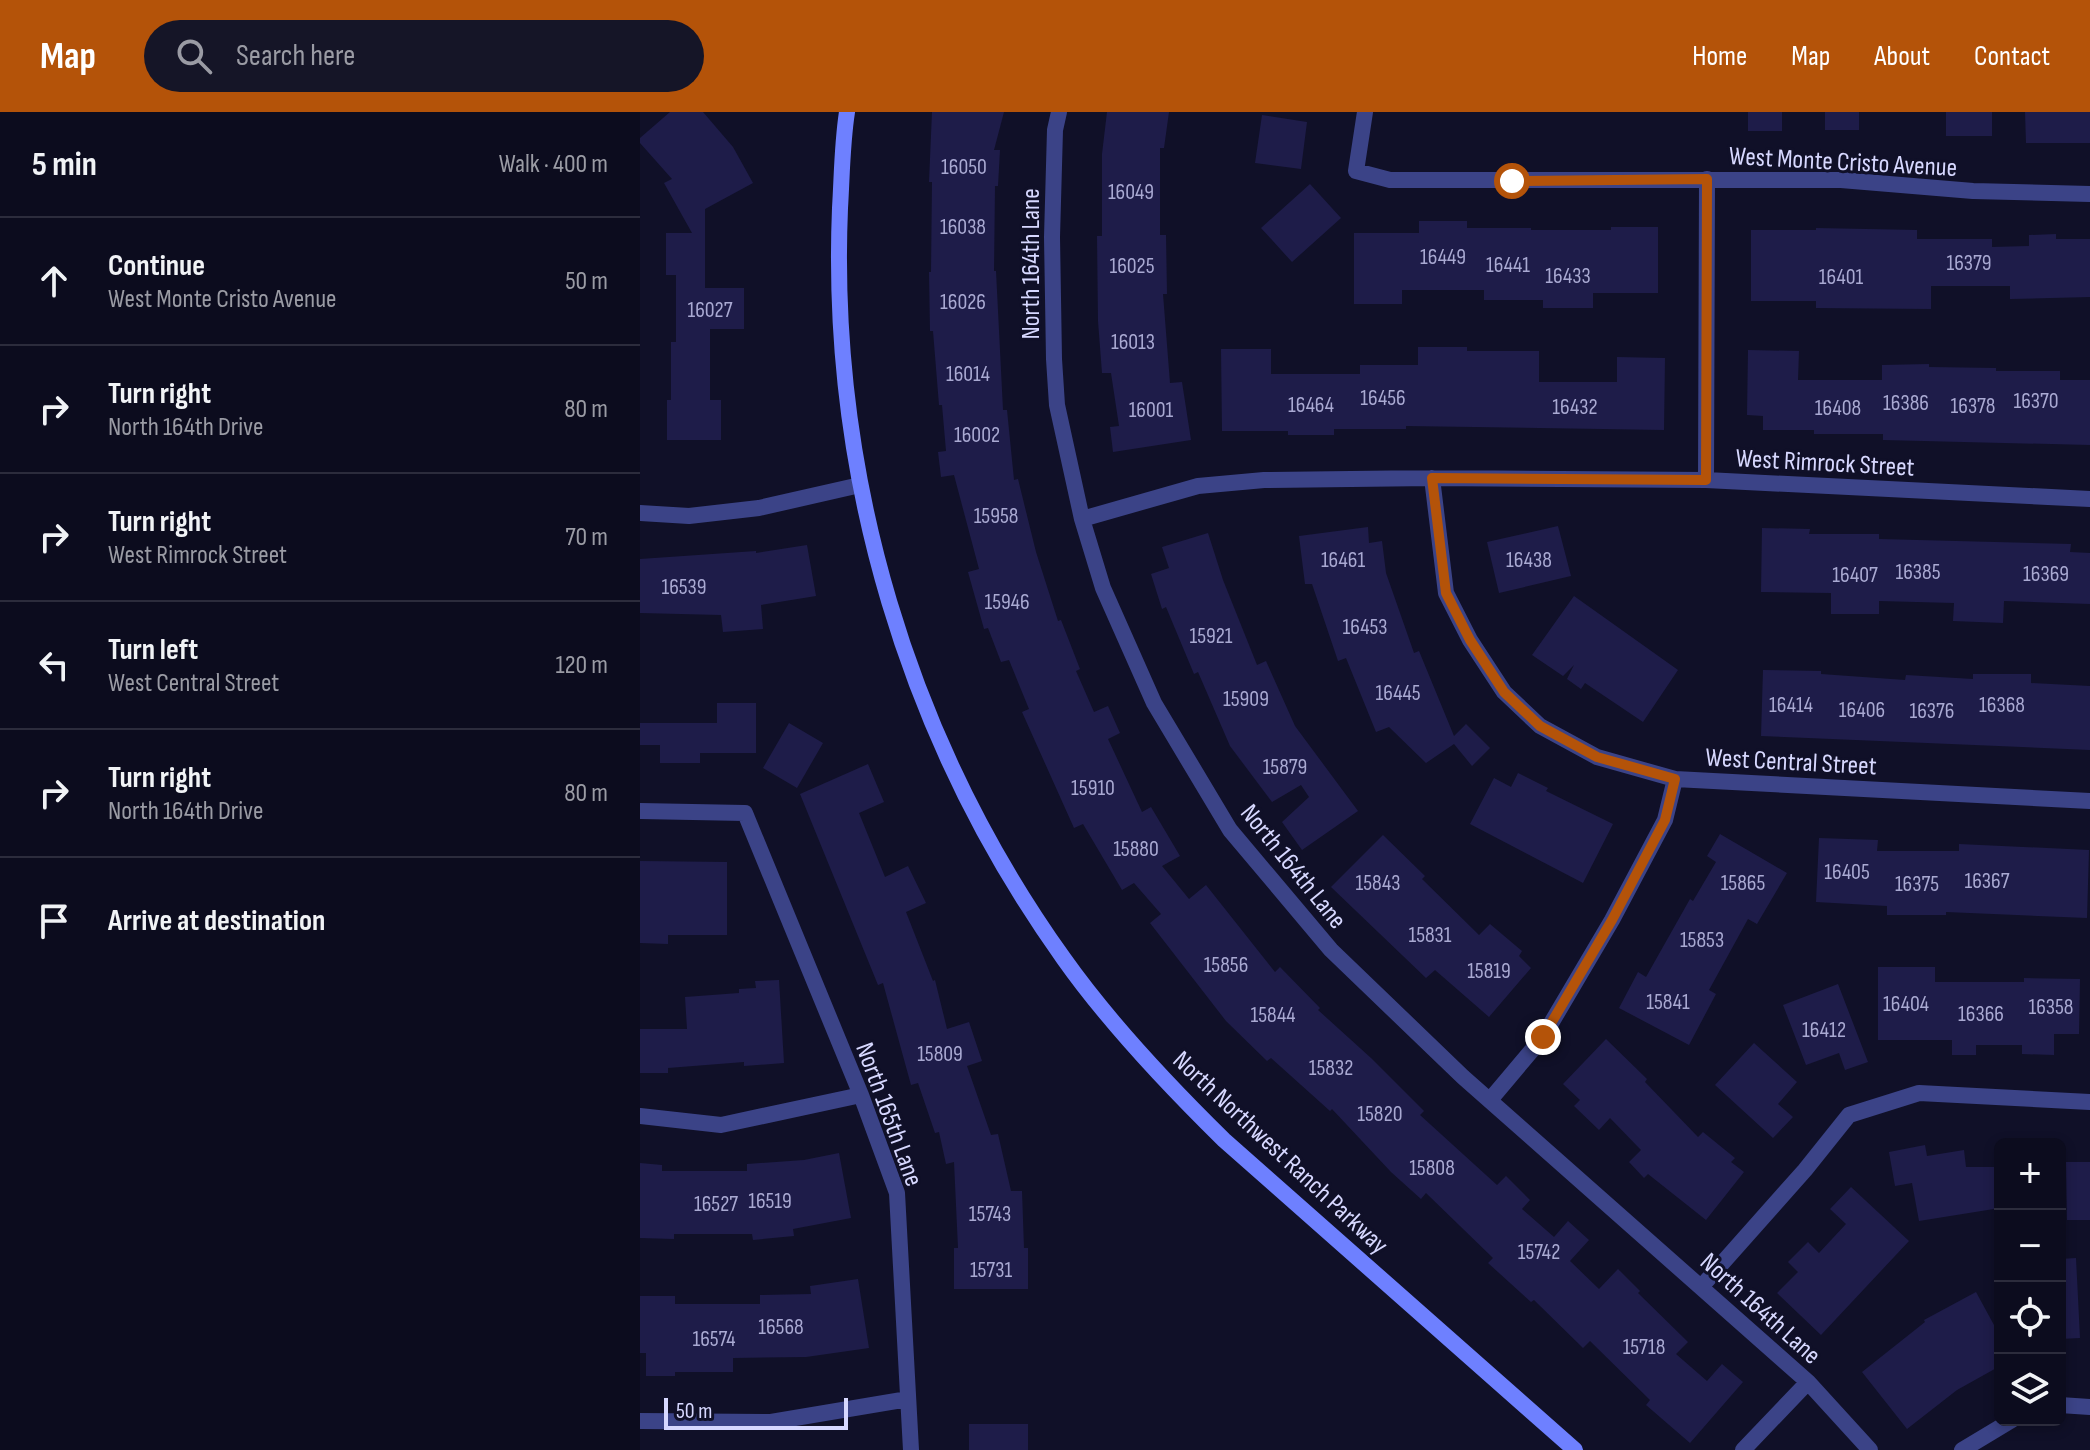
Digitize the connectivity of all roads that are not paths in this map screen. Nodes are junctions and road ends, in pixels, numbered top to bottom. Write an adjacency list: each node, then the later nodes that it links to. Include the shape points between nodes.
1 (847, 112): 8 (main road, North Northwest Ranch Parkway, via 839,301)
2 (1059, 112): 11 (street, North 164th Lane, via 1052,237 1054,359 1057,405)
3 (1365, 112): 4 (street, West Monte Cristo Avenue, via 1356,171 1390,180)
4 (1707, 179): 5 (street, West Monte Cristo Avenue, via 1841,180); 7 (street)
5 (2090, 194)
6 (1432, 478): 7 (street, West Rimrock Street); 11 (street, West Rimrock Street, via 1198,486); 12 (street, West Central Street, via 1446,593 1504,692 1540,726 1597,757)
7 (1706, 480): 9 (street, West Rimrock Street)
8 (860, 485): 10 (street, via 759,508 689,516); 27 (main road, North Northwest Ranch Parkway, via 905,657 948,759 1002,864 1065,961 1141,1053 1224,1140)
9 (2090, 499)
10 (640, 513)
11 (1082, 519): 16 (street, North 164th Lane, via 1103,588 1154,703 1230,830 1331,950)
12 (1675, 779): 13 (street, West Central Street); 16 (street, via 1665,820 1612,920 1543,1037)
13 (2090, 801)
14 (640, 811): 15 (street, North 165th Lane, via 745,813)
15 (861, 1095): 18 (street, via 721,1125); 21 (street, North 165th Lane, via 897,1193)
16 (1490, 1100): 19 (street, North 164th Lane)
17 (2090, 1102): 19 (street, via 1919,1093 1849,1115)
18 (640, 1116)
19 (1702, 1286): 20 (street, North 164th Lane)
20 (1808, 1382): 28 (street); 29 (street, North 164th Lane)
21 (908, 1399): 24 (street, via 771,1422); 26 (street, North 165th Lane)
22 (2066, 1405): 23 (street)
23 (2090, 1407)
24 (640, 1421)
25 (2002, 1426): 30 (street)
26 (911, 1450)
27 (1575, 1450)
28 (1743, 1450)
29 (1870, 1450)
30 (1962, 1450)

